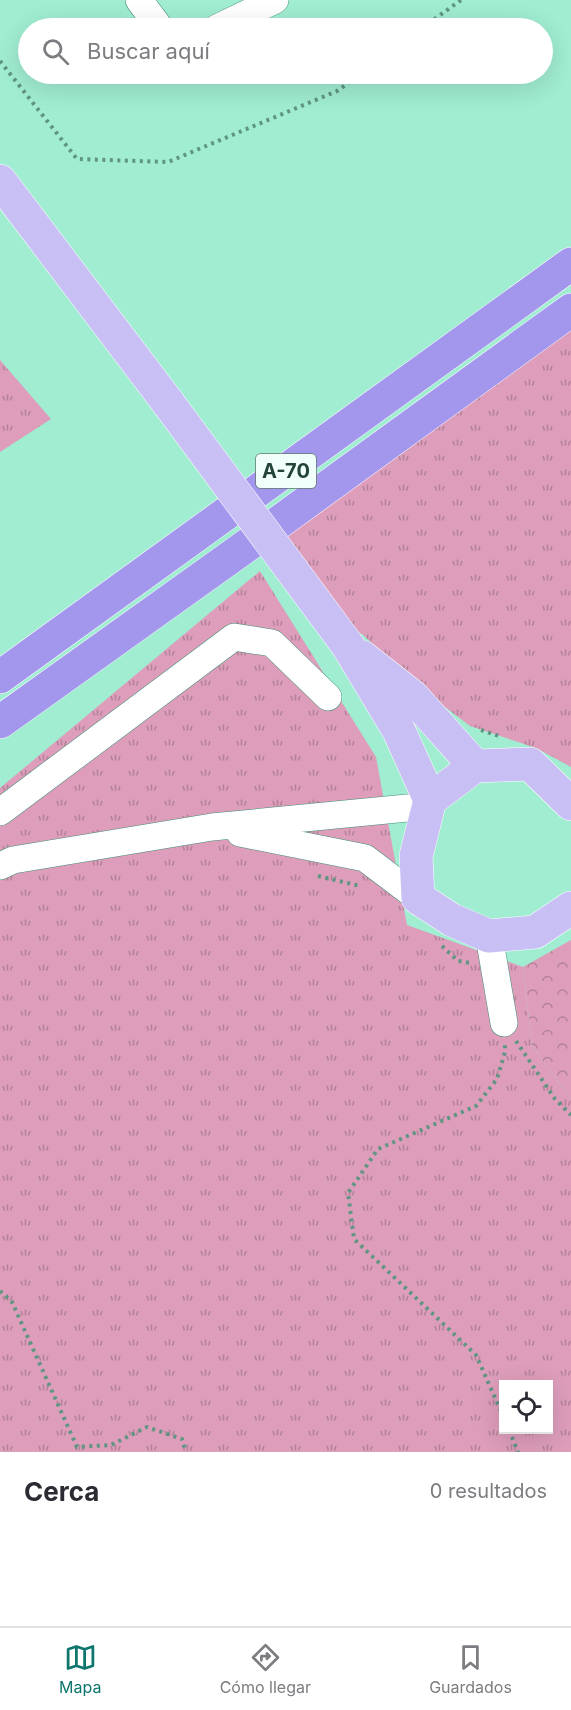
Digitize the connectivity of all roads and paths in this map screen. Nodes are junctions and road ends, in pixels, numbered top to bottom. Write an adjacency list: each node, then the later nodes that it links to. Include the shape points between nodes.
1 (139, 0): 4 (street)
2 (275, 0): 5 (street)
3 (461, 0): 6 (path)
4 (152, 18)
5 (238, 18)
6 (436, 18)
7 (0, 60): 8 (path)
8 (18, 83)
9 (19, 84): 10 (path, via 77,159 168,162 337,92)
10 (348, 84)
11 (0, 181): 14 (main road, bridge)
12 (571, 264): 15 (highway, A-70)
13 (571, 310): 17 (highway, A-70)
14 (348, 646): 18 (main road, via 413,697); 19 (main road, via 399,731)
15 (0, 677)
16 (328, 697): 21 (street, via 272,643 234,638)
17 (0, 722)
18 (475, 766): 19 (main road); 20 (main road, via 530,765)
19 (429, 803): 22 (street); 26 (main road, via 416,856)
20 (571, 804)
21 (0, 812)
22 (212, 827): 23 (street); 24 (street)
23 (365, 858): 25 (path, via 365,887); 26 (street)
24 (0, 866)
25 (316, 875)
26 (418, 898): 29 (main road)
27 (571, 907): 29 (main road, via 535,932)
28 (441, 945): 29 (path, via 458,961)
29 (492, 951): 30 (street)
30 (504, 1023): 31 (path, via 555,1099); 33 (path, via 505,1052 497,1079 476,1106 378,1149 348,1193 354,1239 476,1355)
31 (571, 1116)
32 (0, 1291): 35 (path, via 12,1302 77,1447 111,1446 147,1427 182,1439)
33 (499, 1407)
34 (511, 1434): 36 (path)
35 (186, 1452)
36 (519, 1452)

